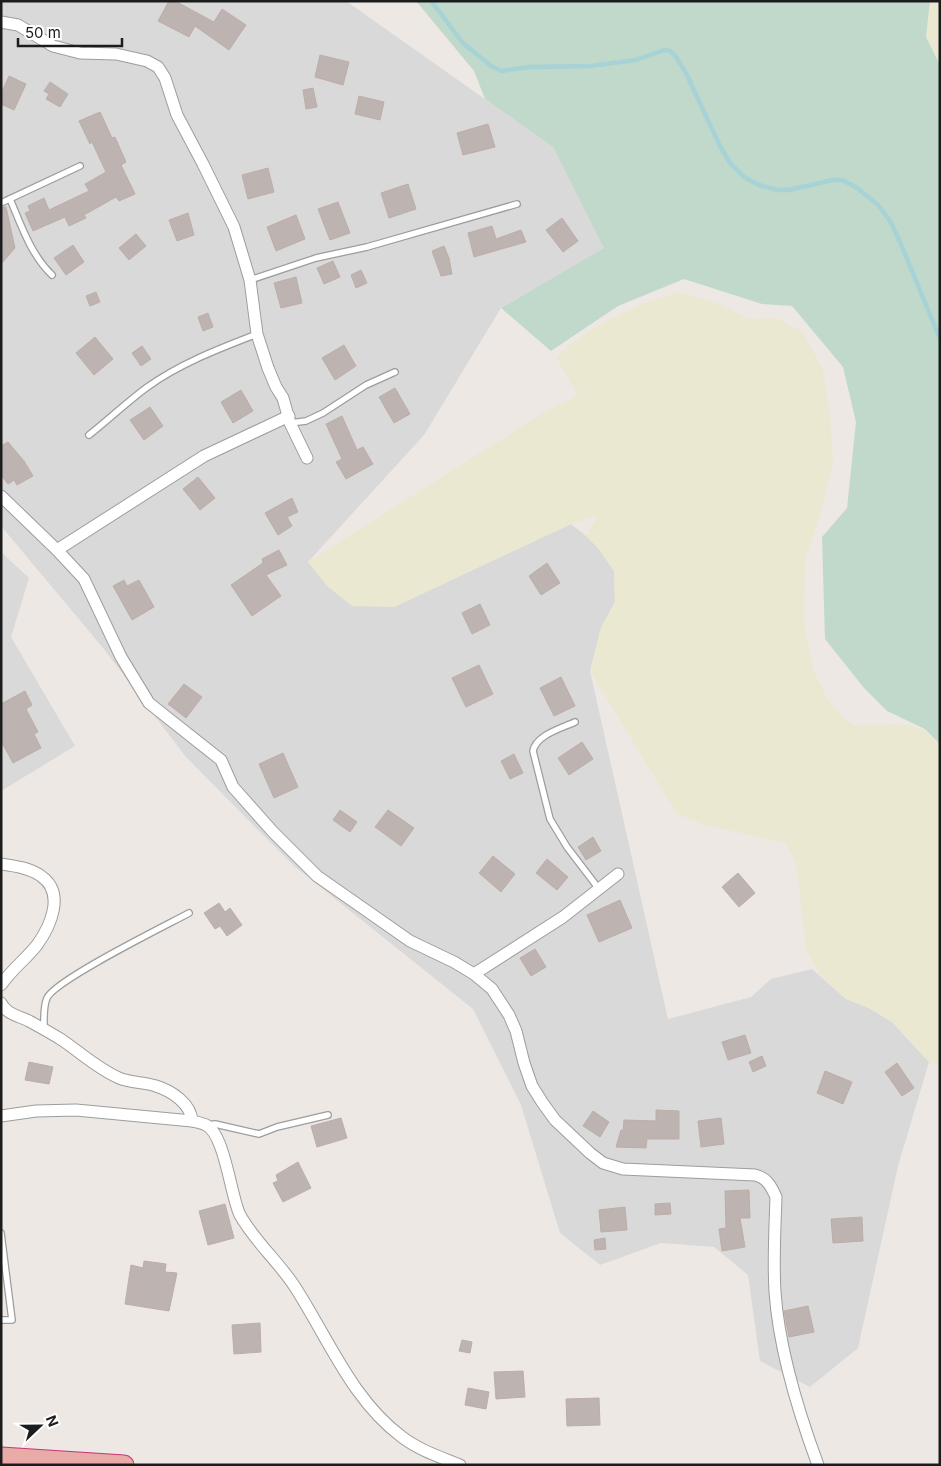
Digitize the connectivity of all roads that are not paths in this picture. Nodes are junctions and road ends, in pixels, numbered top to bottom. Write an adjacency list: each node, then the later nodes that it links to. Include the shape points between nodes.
1 (1, 22): 7 (street, via 18,25 53,46 80,53 116,54 147,61 158,68 165,78 177,115 234,227)
2 (80, 166): 3 (lane)
3 (10, 199): 4 (lane); 6 (lane, via 38,258)
4 (1, 203)
5 (516, 204): 7 (lane, via 367,247 316,258)
6 (52, 275)
7 (250, 280): 8 (street)
8 (256, 334): 10 (street); 11 (lane, via 169,374 146,388)
9 (395, 372): 10 (lane, via 366,385 306,421)
10 (290, 419): 12 (street); 14 (street, via 204,456)
11 (89, 435)
12 (307, 458)
13 (1, 496): 14 (street)
14 (57, 550): 20 (street, via 84,580 121,657 148,703 221,760 233,787 279,838 317,876 365,910 410,941)
15 (575, 722): 18 (lane, via 540,739 533,751 550,819)
16 (1, 864): 21 (street, via 42,876 53,891 54,902 53,914 44,934)
17 (618, 874): 18 (street)
18 (599, 889): 20 (street, via 563,917)
19 (189, 913): 23 (lane, via 53,990 46,999)
20 (474, 974): 33 (street, via 492,989 510,1015 532,1086 542,1102 572,1138 603,1163 623,1170 755,1175 769,1183 776,1197 775,1292 783,1347 796,1403)
21 (1, 985)
22 (1, 1003): 23 (street, via 7,1011)
23 (44, 1029): 26 (street, via 95,1065 120,1078 165,1090 192,1112)
24 (328, 1114): 27 (lane, via 259,1134)
25 (1, 1116): 26 (street, via 76,1110)
26 (192, 1121): 27 (street)
27 (208, 1125): 32 (street, via 223,1154 239,1213 255,1239 295,1287 349,1378 382,1419 402,1437)
28 (1, 1234): 29 (lane, via 12,1320)
29 (1, 1320)
30 (1, 1457): 31 (highway)
31 (124, 1465)
32 (460, 1465)
33 (818, 1465)

